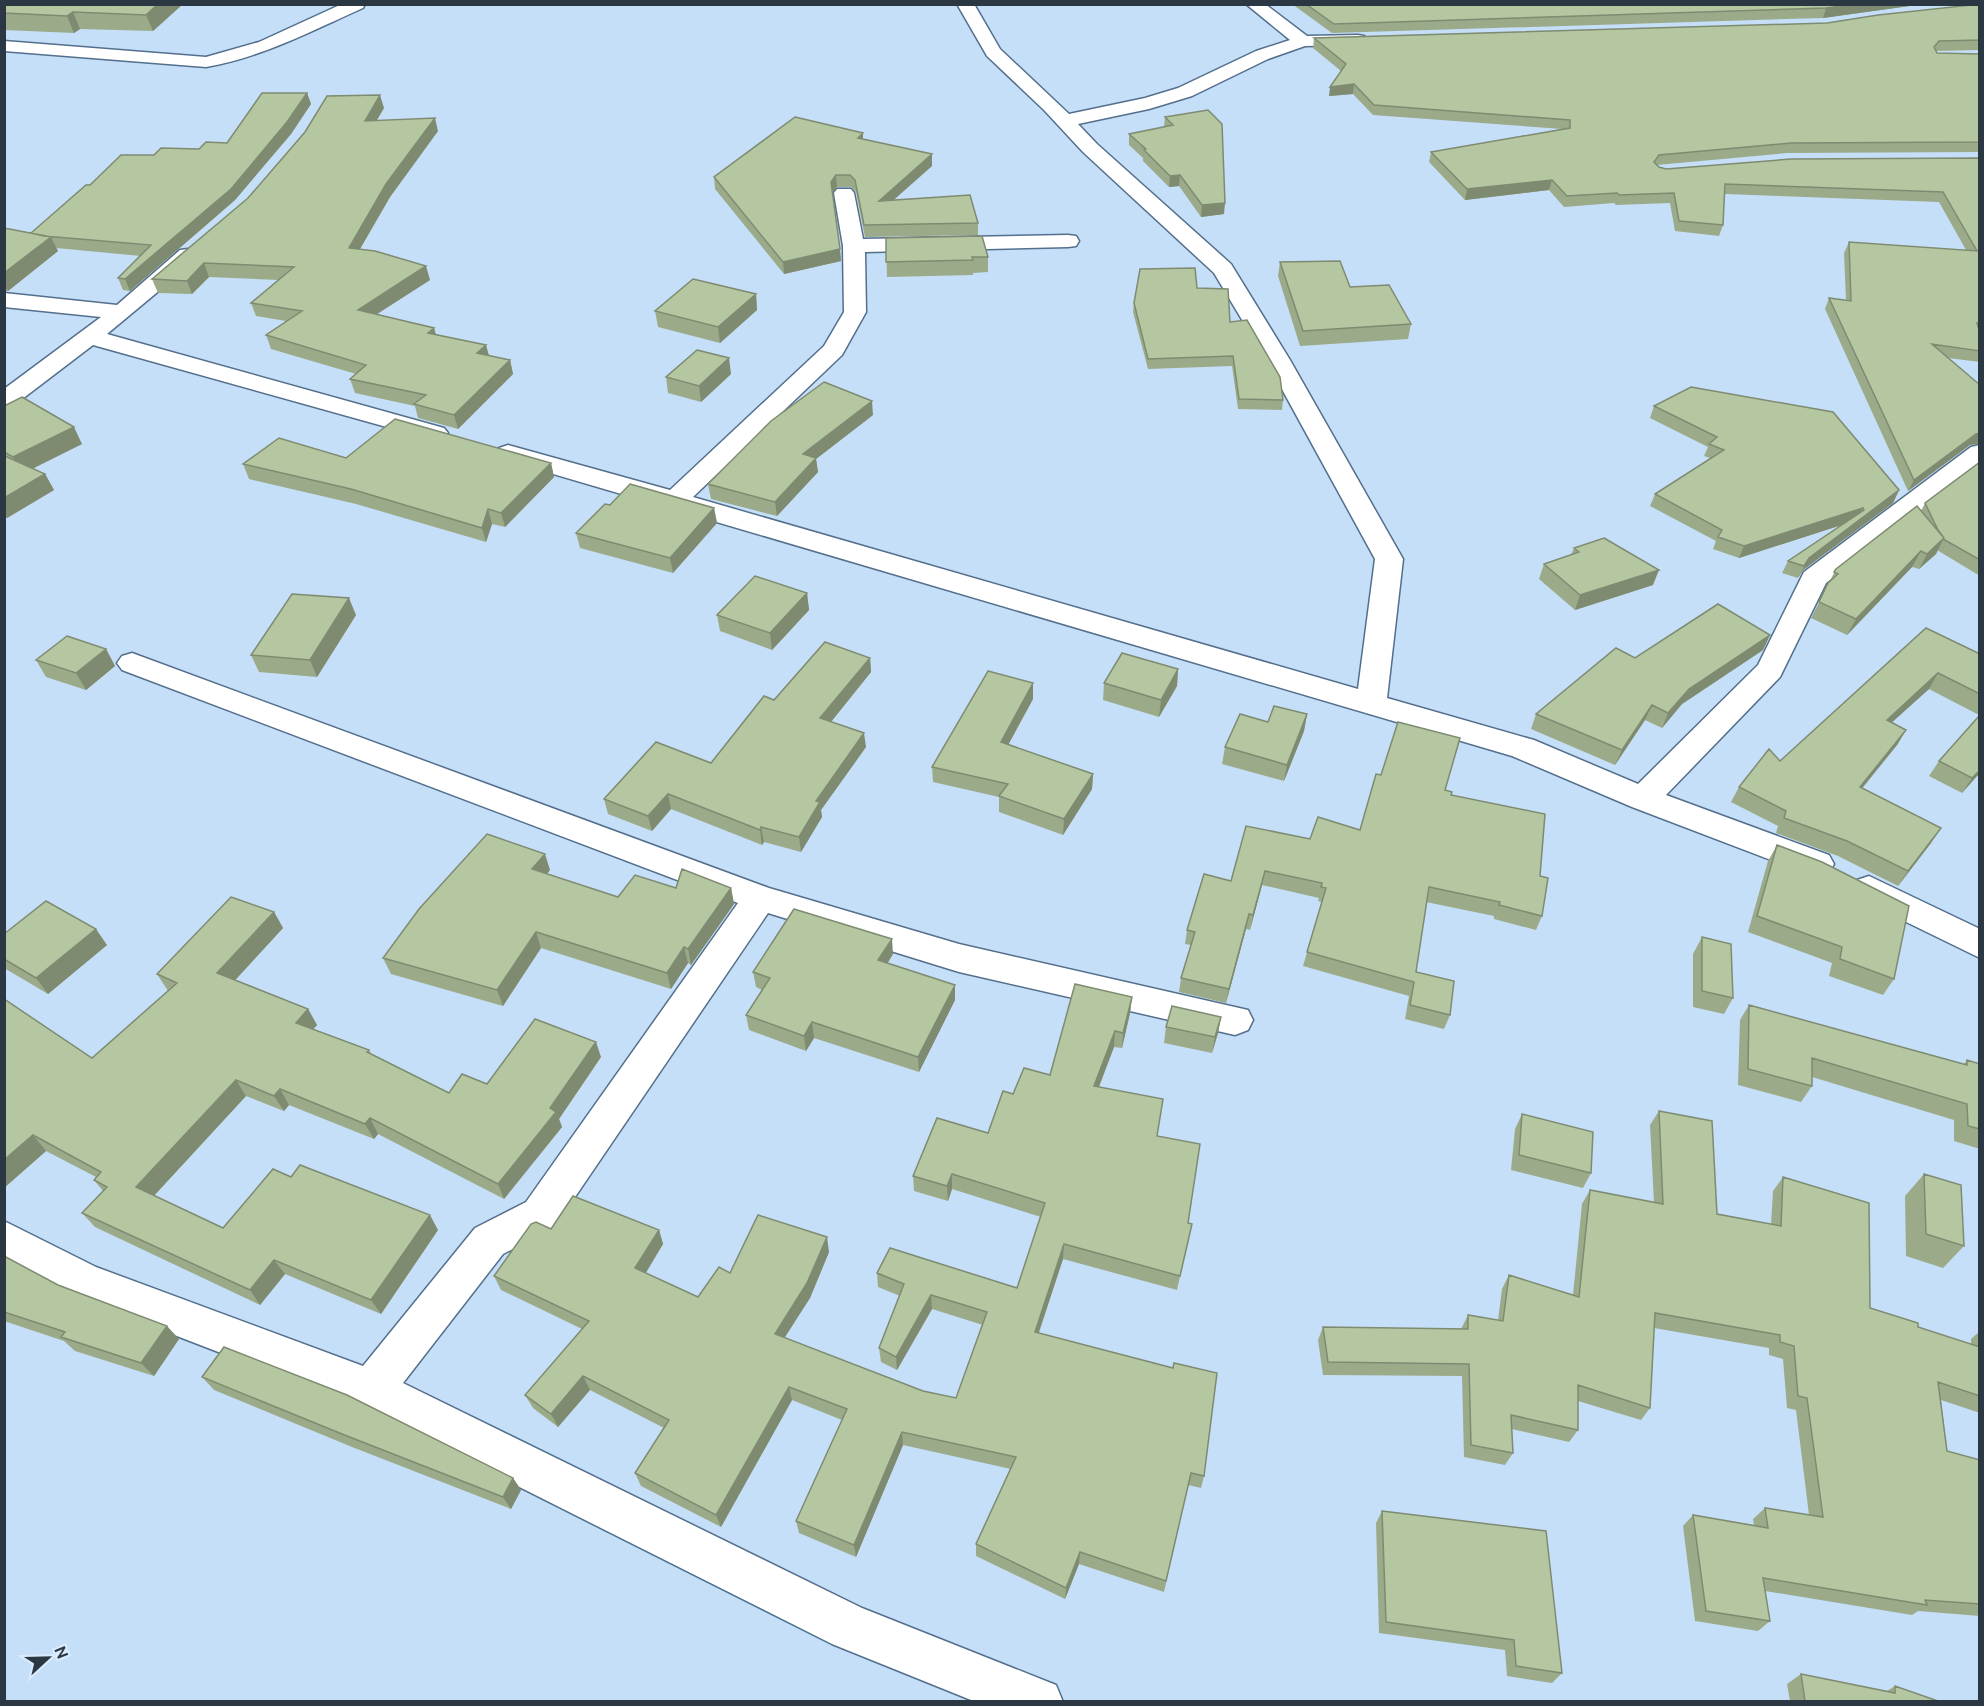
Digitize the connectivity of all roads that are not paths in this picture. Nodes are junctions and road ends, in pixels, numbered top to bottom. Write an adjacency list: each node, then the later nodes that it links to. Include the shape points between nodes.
1 (357, 4): 6 (street, via 236,58 206,62)
2 (965, 4): 7 (street, via 993,52)
3 (1254, 4): 5 (street)
4 (1372, 39): 5 (street)
5 (1304, 41): 7 (street, via 1185,92)
6 (4, 46)
7 (1064, 121): 19 (street, via 1223,269 1389,559)
8 (844, 193): 11 (street)
9 (1068, 241): 11 (street)
10 (202, 243): 13 (street)
11 (854, 246): 17 (street, via 855,312 834,350)
12 (4, 300): 13 (street)
13 (122, 312): 14 (street)
14 (90, 337): 15 (street); 17 (street)
15 (4, 401)
16 (1980, 452): 20 (street, via 1814,578 1770,670)
17 (675, 500): 19 (street)
18 (132, 663): 21 (street)
19 (1371, 703): 20 (street, via 1523,748)
20 (1643, 799): 22 (street, via 1825,867)
21 (760, 898): 23 (street, via 959,958); 25 (street, via 540,1215 489,1241)
22 (1980, 945)
23 (1235, 1020)
24 (4, 1239): 25 (street, via 83,1281)
25 (371, 1390): 26 (street, via 849,1627)
26 (1039, 1701)

